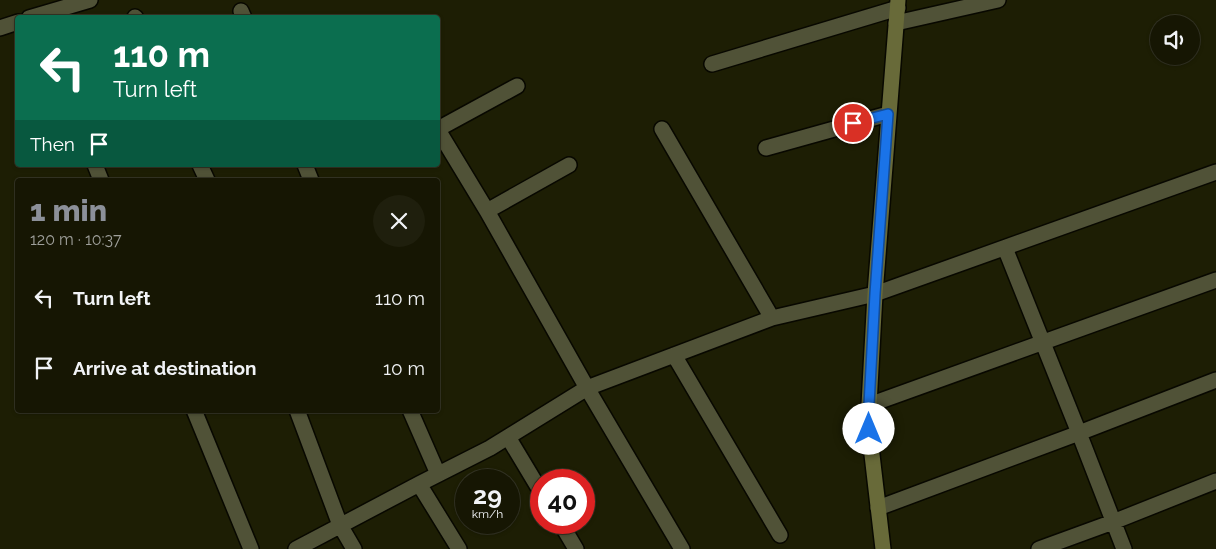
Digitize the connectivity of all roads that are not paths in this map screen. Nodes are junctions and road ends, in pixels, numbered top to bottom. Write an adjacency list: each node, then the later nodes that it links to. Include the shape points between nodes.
1 (90, 0): 4 (street)
2 (998, 0): 6 (street)
3 (898, 4): 6 (street); 8 (street)
4 (40, 15)
5 (15, 23): 7 (street)
6 (896, 24): 10 (street)
7 (0, 28)
8 (712, 64)
9 (517, 86): 11 (street)
10 (888, 114): 14 (street); 20 (street)
11 (440, 128)
12 (662, 128): 21 (street)
13 (440, 132): 17 (street)
14 (766, 148)
15 (569, 165): 17 (street)
16 (1216, 172): 18 (street)
17 (487, 211): 25 (street)
18 (1005, 248): 20 (street); 22 (street)
19 (1216, 280): 22 (street)
20 (875, 294): 21 (street); 26 (street)
21 (772, 318): 23 (street)
22 (1043, 342): 26 (street); 30 (street)
23 (674, 355): 25 (street); 40 (street)
24 (1216, 380): 30 (street)
25 (587, 388): 31 (street); 46 (street)
26 (869, 405): 36 (street)
27 (195, 413): 41 (street)
28 (298, 413): 38 (street)
29 (411, 413): 32 (street)
30 (1079, 433): 36 (street); 37 (street)
31 (508, 437): 32 (street); 33 (street)
32 (438, 474): 35 (street)
33 (530, 474)
34 (1216, 481): 37 (street)
35 (419, 484): 38 (street); 44 (street)
36 (878, 508): 47 (street)
37 (1113, 522): 48 (street); 49 (street)
38 (340, 525): 42 (street); 43 (street)
39 (567, 534): 45 (street)
40 (780, 535)
41 (250, 549)
42 (296, 549)
43 (354, 549)
44 (459, 549)
45 (576, 549)
46 (682, 549)
47 (883, 549)
48 (1039, 549)
49 (1124, 549)

